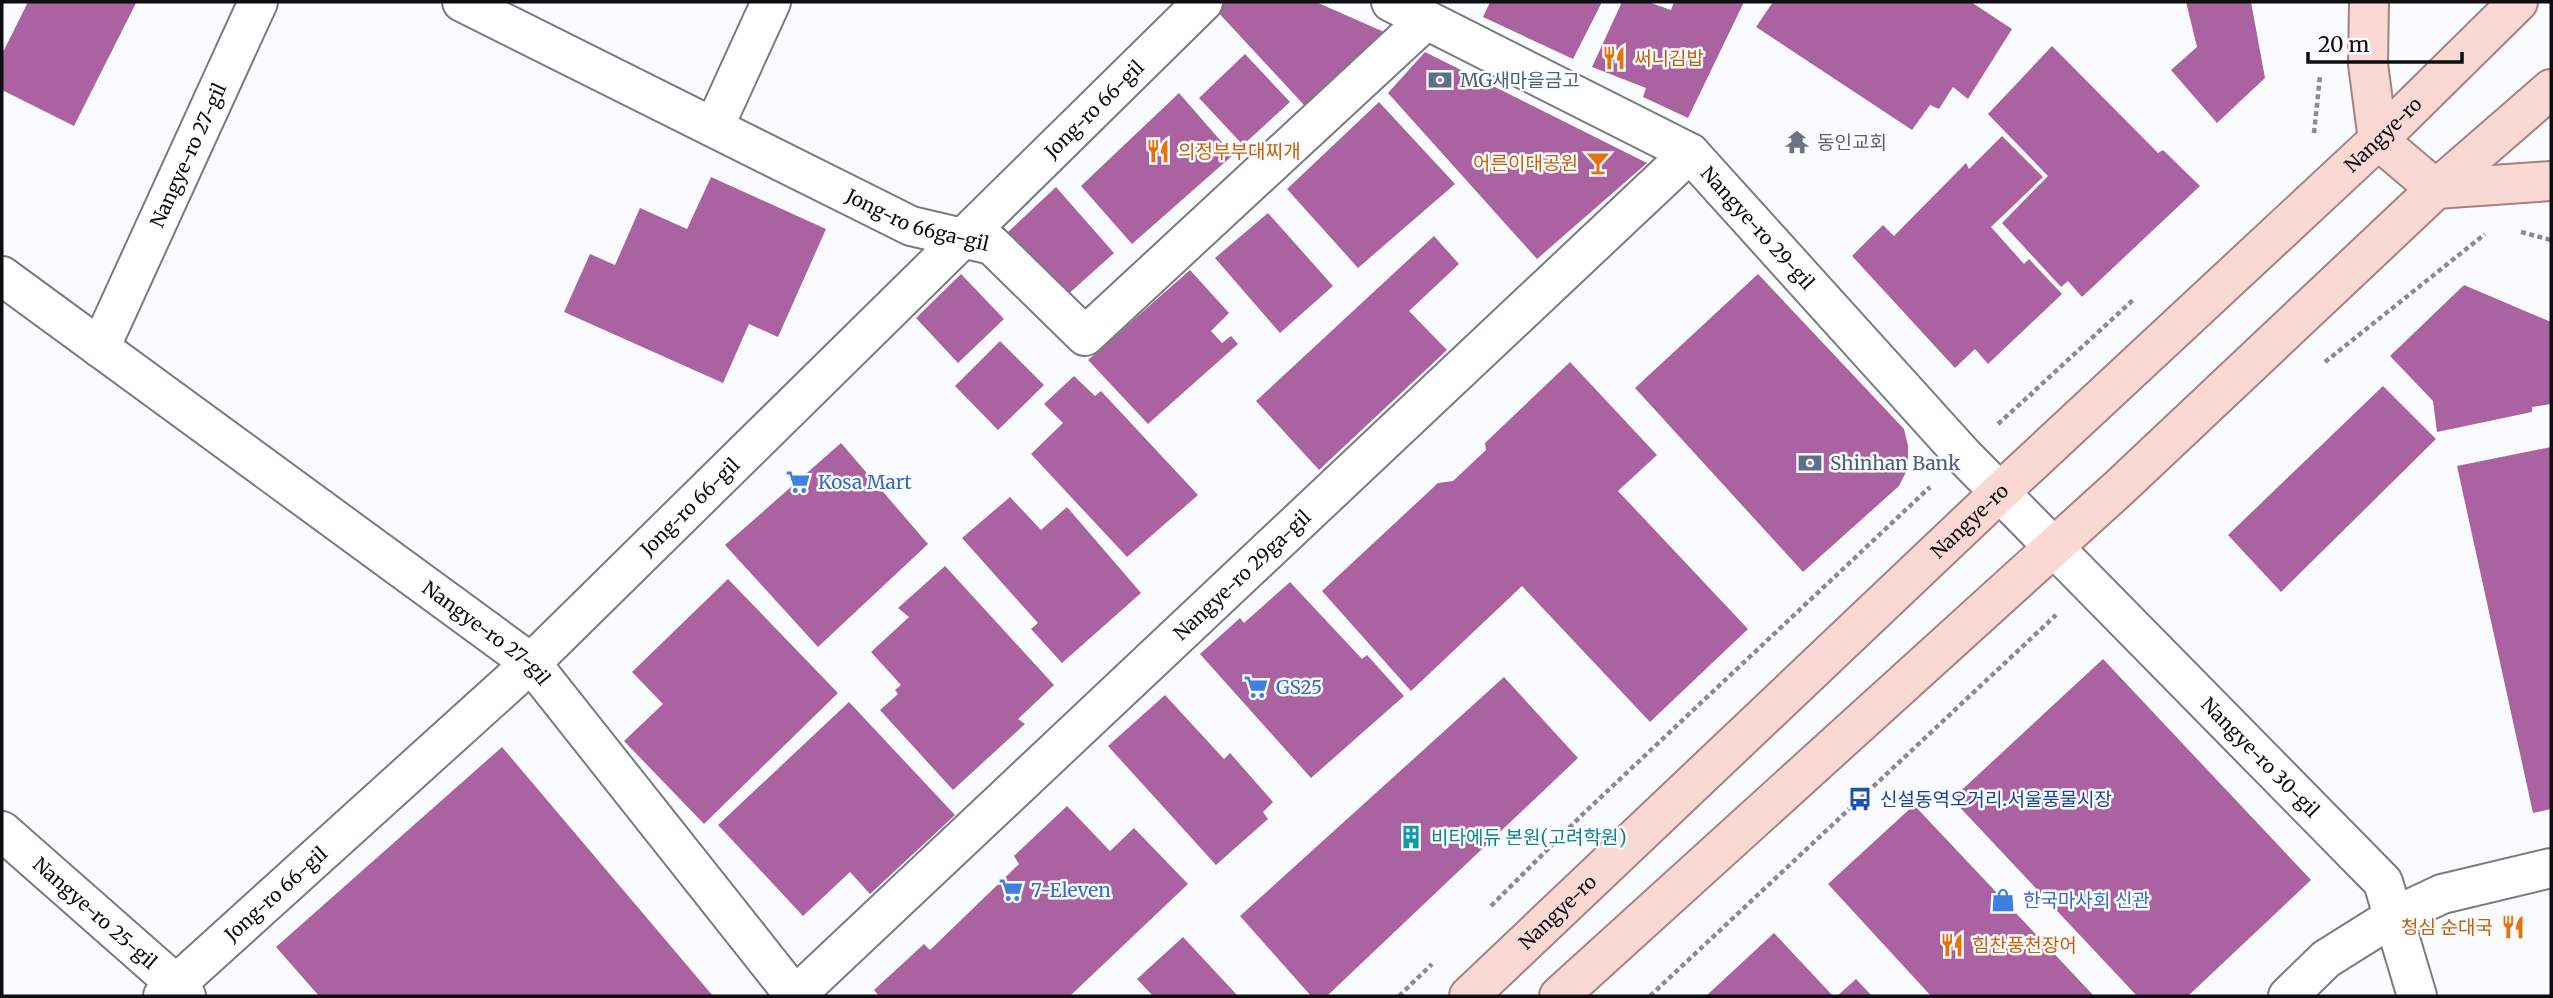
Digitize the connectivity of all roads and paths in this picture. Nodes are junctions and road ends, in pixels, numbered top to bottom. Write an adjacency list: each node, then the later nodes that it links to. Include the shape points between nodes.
1 (258, 2): 17 (street, Nangye-ro 27-gil)
2 (462, 2): 10 (street, Jong-ro 66ga-gil)
3 (771, 2): 10 (street)
4 (1203, 2): 15 (street, Jong-ro 66-gil)
5 (1391, 2): 8 (street, Nangye-ro 29-gil)
6 (2369, 2): 11 (main road, via 2368,64)
7 (2518, 2): 11 (main road, Nangye-ro)
8 (1426, 20): 12 (street, Nangye-ro 29-gil); 15 (street, Jong-ro 66ga-gil, via 1085,336 992,245)
9 (2540, 99): 14 (main road)
10 (714, 127): 15 (street, Jong-ro 66ga-gil, via 911,226)
11 (2378, 140): 14 (main road); 20 (main road, Nangye-ro)
12 (1690, 153): 19 (street, Nangye-ro 29-gil); 30 (street, Nangye-ro 29ga-gil)
13 (2551, 181): 14 (main road)
14 (2436, 190): 21 (main road)
15 (962, 239): 23 (street, Jong-ro 66-gil)
16 (2, 276): 17 (street, Nangye-ro 27-gil)
17 (100, 348): 23 (street, Nangye-ro 27-gil)
18 (2031, 394): 19 (path)
19 (1964, 455): 20 (street, Nangye-ro 29-gil); 26 (path)
20 (1999, 493): 21 (street, Nangye-ro 29-gil); 32 (main road, Nangye-ro)
21 (2054, 547): 22 (street, Nangye-ro 30-gil); 33 (main road)
22 (2089, 584): 27 (street, Nangye-ro 30-gil, via 2383,882); 34 (path)
23 (531, 663): 29 (street, Jong-ro 66-gil); 30 (street, Nangye-ro 27-gil)
24 (2, 831): 29 (street, Nangye-ro 25-gil)
25 (2551, 867): 27 (street, via 2442,894)
26 (1487, 910)
27 (2393, 918): 35 (street, via 2326,959); 36 (street, Nangye-ro 30-gil)
28 (1438, 958): 31 (path)
29 (175, 992)
30 (795, 996)
31 (1399, 996)
32 (1469, 996)
33 (1559, 996)
34 (1650, 996)
35 (2288, 996)
36 (2417, 996)

